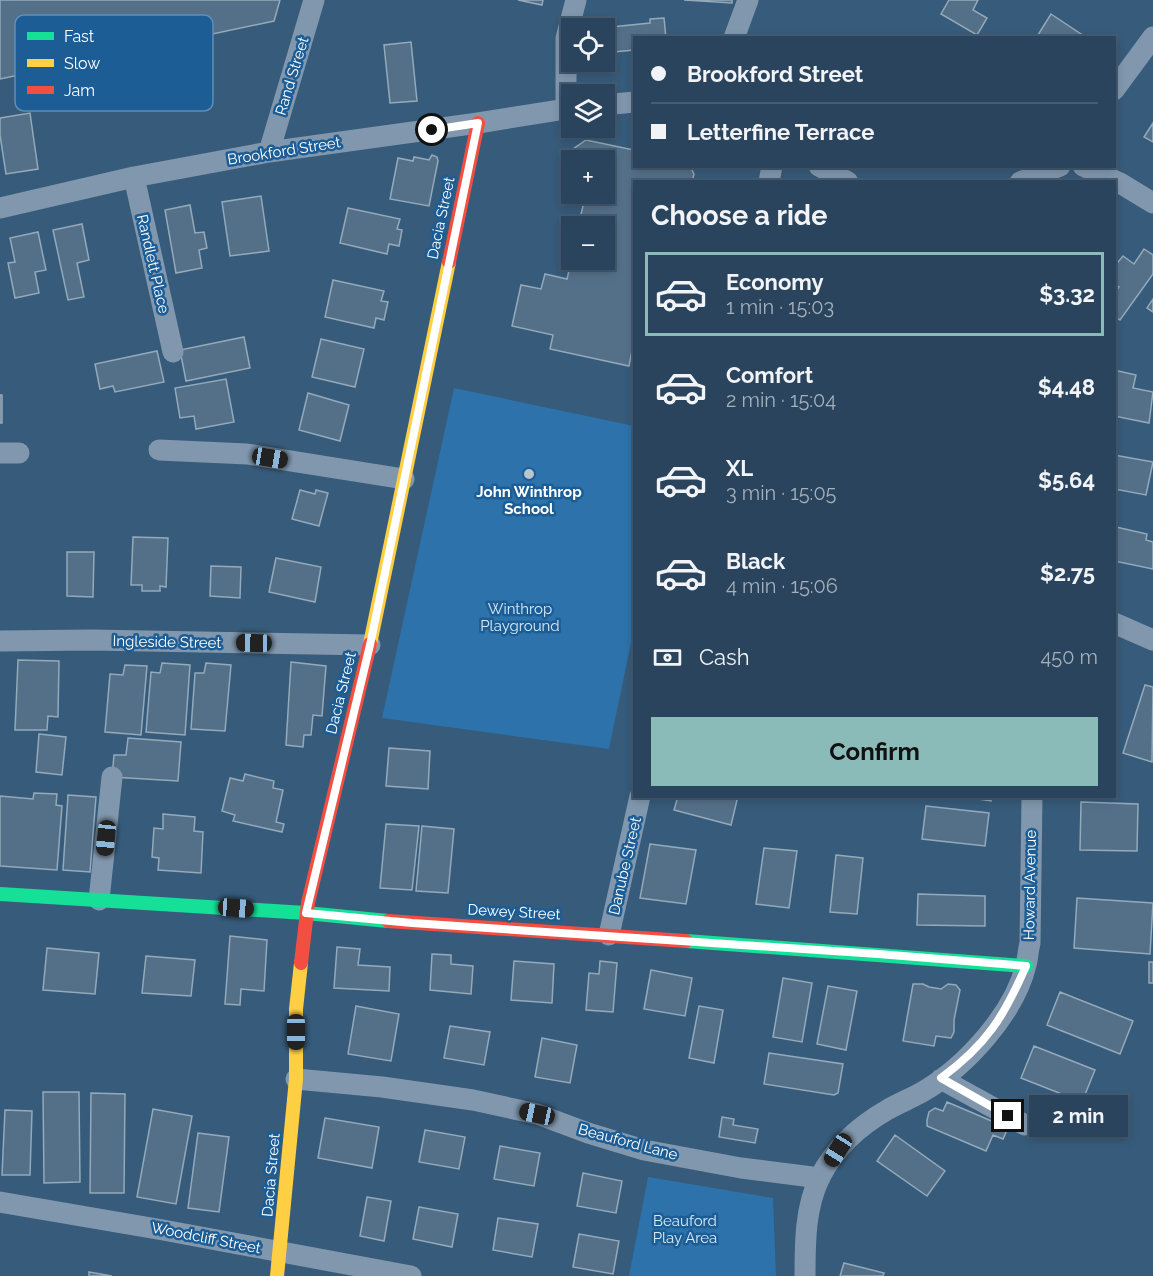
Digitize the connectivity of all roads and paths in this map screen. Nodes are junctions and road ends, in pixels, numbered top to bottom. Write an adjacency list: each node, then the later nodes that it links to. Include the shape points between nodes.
1 (314, 0): 12 (street, Rand Street)
2 (576, 0): 6 (street, via 566,38)
3 (748, 0): 4 (street)
4 (735, 36)
5 (1153, 37): 7 (street)
6 (568, 84)
7 (1116, 87)
8 (633, 102): 9 (street)
9 (615, 104)
10 (561, 109): 11 (street, Brookford Street)
11 (478, 123): 12 (street, Brookford Street); 25 (street, Dacia Street)
12 (269, 152): 16 (street, Brookford Street)
13 (823, 168): 17 (street)
14 (1055, 168): 18 (street)
15 (1087, 168): 19 (street)
16 (134, 177): 22 (street, Brookford Street); 23 (street, Randlett Place)
17 (844, 180)
18 (1025, 180)
19 (1113, 180)
20 (1116, 181): 21 (street)
21 (1153, 203)
22 (0, 208)
23 (173, 352)
24 (159, 450): 25 (street, via 247,454)
25 (404, 479): 29 (street, Dacia Street)
26 (1116, 624): 27 (street)
27 (1153, 640)
28 (0, 641): 29 (street, Ingleside Street)
29 (370, 645): 35 (street, Dacia Street)
30 (112, 777): 34 (street)
31 (640, 798): 36 (street, Danube Street)
32 (1032, 798): 37 (street, Howard Avenue)
33 (0, 894): 34 (street, Dewey Street)
34 (99, 900): 35 (street, Dewey Street)
35 (306, 913): 36 (street, Dewey Street); 39 (street, Dacia Street, via 296,1009)
36 (609, 935): 37 (street, Dewey Street)
37 (1026, 966): 38 (street, Howard Avenue, via 991,1033)
38 (941, 1078): 40 (street); 41 (street, Howard Avenue, via 855,1132)
39 (296, 1079): 41 (street, Beauford Lane, via 473,1100 537,1114 644,1150); 43 (street, Dacia Street)
40 (1025, 1125)
41 (819, 1178): 46 (street, Howard Avenue, via 808,1215)
42 (0, 1202): 43 (street, Woodcliff Street)
43 (281, 1252): 44 (street, Dacia Street); 45 (street, Woodcliff Street)
44 (277, 1276)
45 (411, 1276)
46 (805, 1276)

